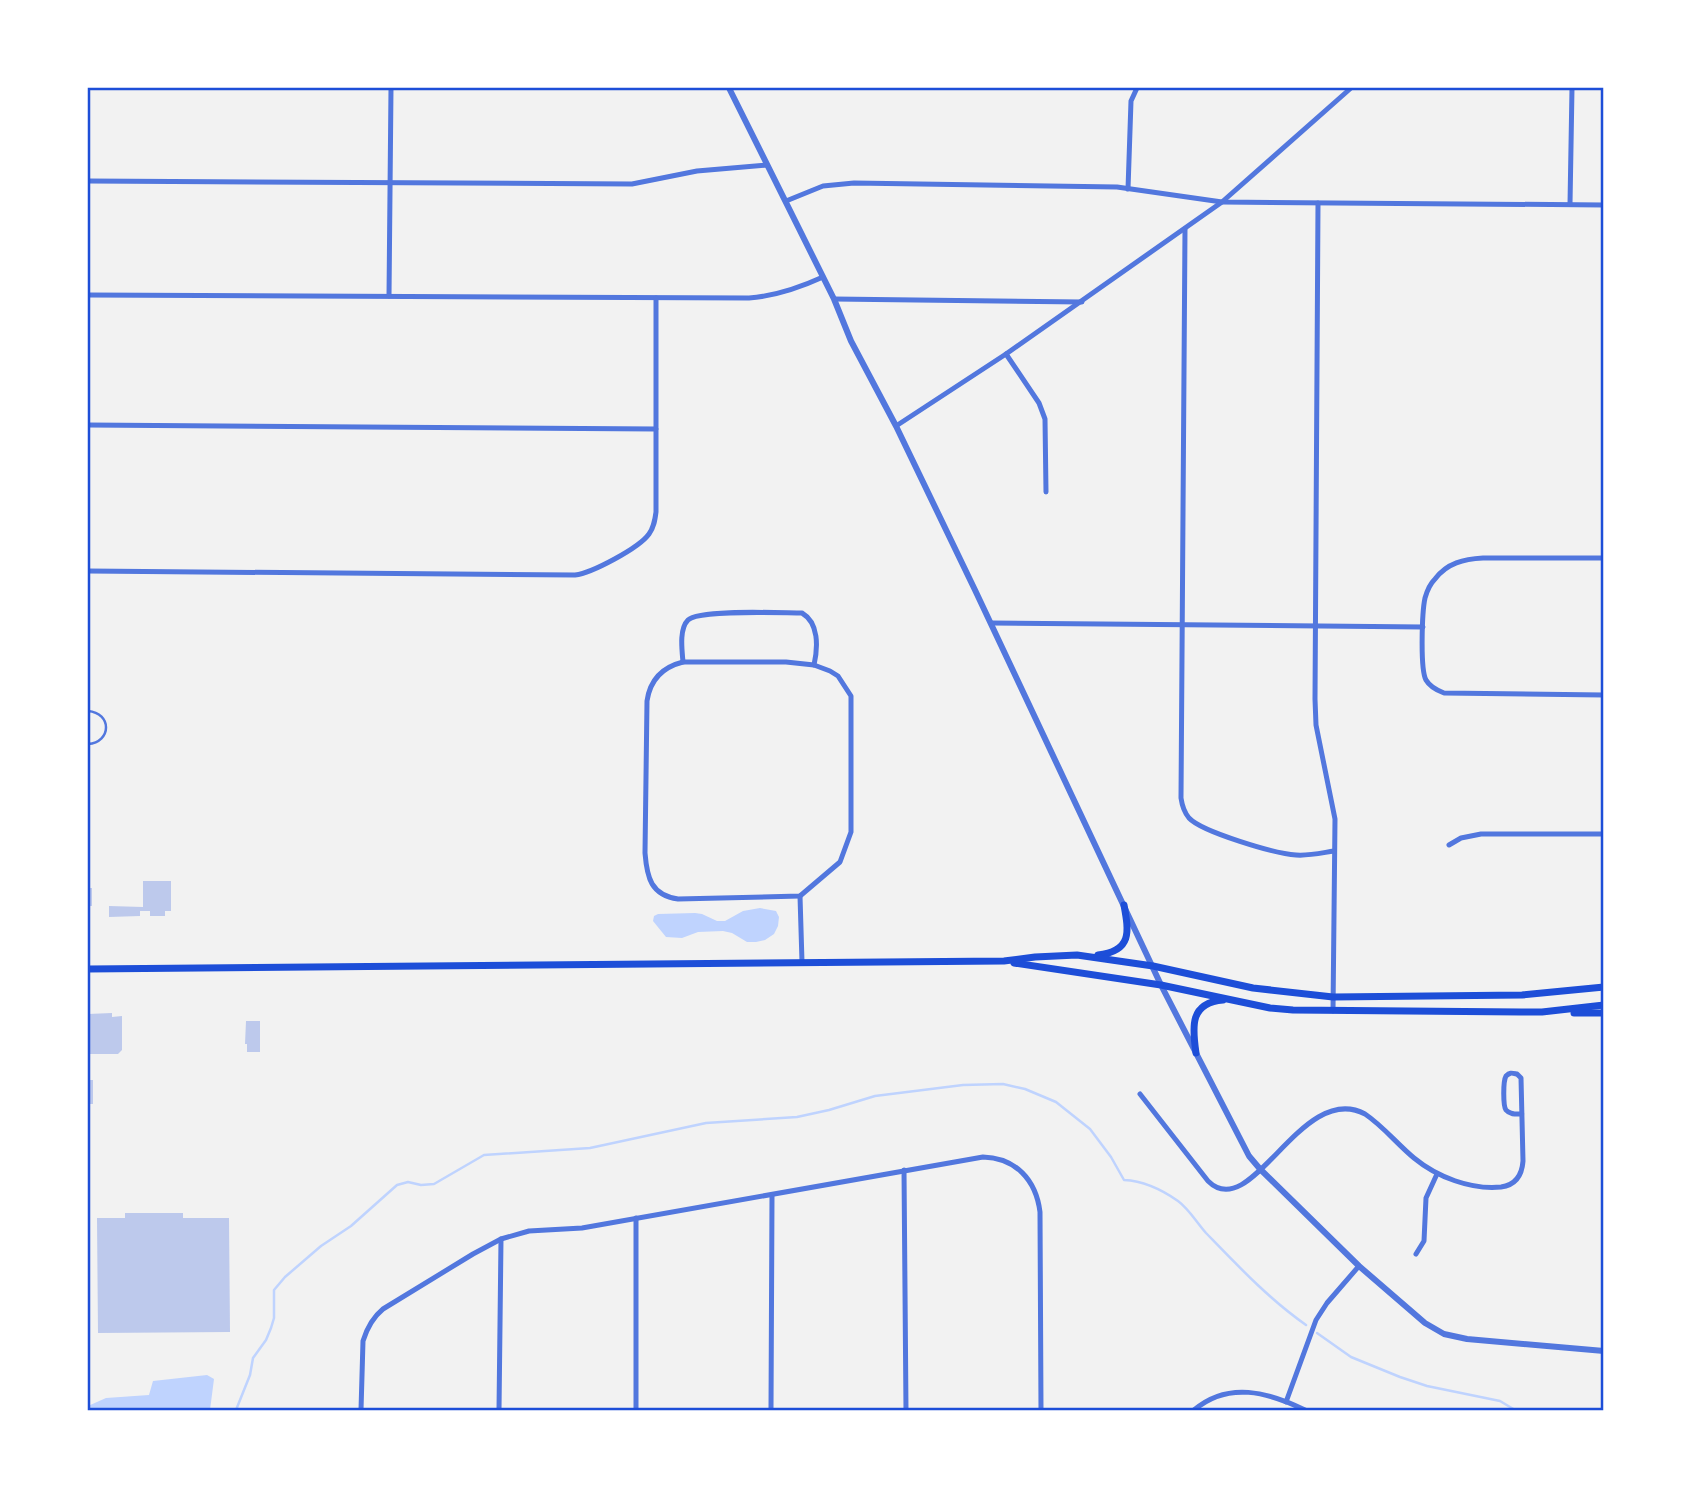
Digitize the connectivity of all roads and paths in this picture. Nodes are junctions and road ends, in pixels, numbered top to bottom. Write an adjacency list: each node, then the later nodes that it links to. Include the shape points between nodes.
1 (391, 88): 8 (street)
2 (729, 88): 6 (street)
3 (1137, 88): 9 (street, via 1131,101)
4 (1351, 88): 11 (street)
5 (1572, 88): 13 (street)
6 (767, 164): 8 (street, via 632,184); 10 (street)
7 (88, 181): 8 (street)
8 (390, 183): 18 (street)
9 (1128, 188): 10 (street, via 854,183 823,186); 11 (street)
10 (786, 201): 16 (street)
11 (1222, 202): 12 (street); 15 (street)
12 (1318, 203): 13 (street); 31 (street)
13 (1570, 204): 14 (street)
14 (1604, 205)
15 (1185, 229): 21 (street); 30 (street)
16 (823, 277): 19 (street, via 766,297); 20 (street)
17 (88, 295): 18 (street)
18 (389, 296): 19 (street)
19 (656, 298): 25 (street)
20 (834, 299): 21 (street); 24 (street)
21 (1082, 302): 22 (street)
22 (1006, 354): 24 (street); 26 (street, via 1045,419)
23 (88, 425): 25 (street)
24 (896, 426): 29 (street)
25 (656, 429): 28 (street, via 653,528 638,545 583,574)
26 (1046, 492)
27 (1604, 558): 32 (street, via 1466,559 1443,570 1429,586)
28 (88, 571)
29 (991, 623): 30 (street); 42 (street)
30 (1182, 624): 31 (street); 40 (street, via 1181,798 1188,817 1206,830 1280,853)
31 (1315, 626): 32 (street); 40 (street, via 1316,725 1334,812)
32 (1423, 627): 35 (street, via 1424,674 1437,690)
33 (683, 662): 34 (street); 34 (street, via 683,634 690,617 802,613 813,622); 41 (street, via 663,670 647,701 645,853 650,879 656,890 678,899)
34 (814, 665): 41 (street, via 838,676 852,696 851,832 840,862)
35 (1604, 695)
36 (88, 711): 37 (lane, via 102,716 106,731 101,740)
37 (88, 744)
38 (1604, 834): 39 (street, via 1481,834)
39 (1448, 845)
40 (1334, 851): 50 (street)
41 (800, 896): 45 (street)
42 (1124, 905): 43 (main road, via 1125,943 1112,953); 46 (street)
43 (1088, 956): 44 (main road); 46 (main road)
44 (1004, 961): 45 (main road); 48 (main road)
45 (802, 962): 47 (main road)
46 (1153, 966): 48 (street); 50 (main road, via 1252,988)
47 (88, 969)
48 (1161, 985): 51 (main road); 56 (street)
49 (1604, 987): 50 (main road, via 1521,995)
50 (1333, 997): 53 (street)
51 (1231, 1000): 53 (main road); 56 (main road, via 1209,1002 1199,1011 1193,1030)
52 (1604, 1005): 54 (main road)
53 (1333, 1012): 54 (main road)
54 (1542, 1012): 55 (main road)
55 (1604, 1013)
56 (1196, 1052): 59 (street)
57 (1140, 1094): 59 (street, via 1212,1186 1233,1189)
58 (1522, 1114): 58 (street, via 1521,1078 1511,1073 1506,1076 1504,1106 1512,1114); 61 (street, via 1523,1169 1516,1181 1504,1187 1485,1187)
59 (1260, 1169): 61 (street, via 1312,1119 1343,1108 1366,1114); 66 (street)
60 (904, 1170): 62 (street); 73 (street); 74 (street, via 992,1157 1021,1171 1035,1192 1040,1212)
61 (1437, 1174): 65 (street, via 1426,1198 1424,1241)
62 (772, 1195): 63 (street); 72 (street)
63 (636, 1218): 64 (street); 71 (street)
64 (500, 1239): 69 (street, via 376,1315 361,1353); 70 (street)
65 (1416, 1254)
66 (1359, 1266): 67 (street, via 1444,1334); 68 (street, via 1315,1320)
67 (1604, 1351)
68 (1286, 1402): 75 (street, via 1233,1392 1213,1397); 76 (street)
69 (361, 1410)
70 (499, 1410)
71 (636, 1410)
72 (771, 1410)
73 (906, 1410)
74 (1041, 1410)
75 (1195, 1410)
76 (1305, 1410)

